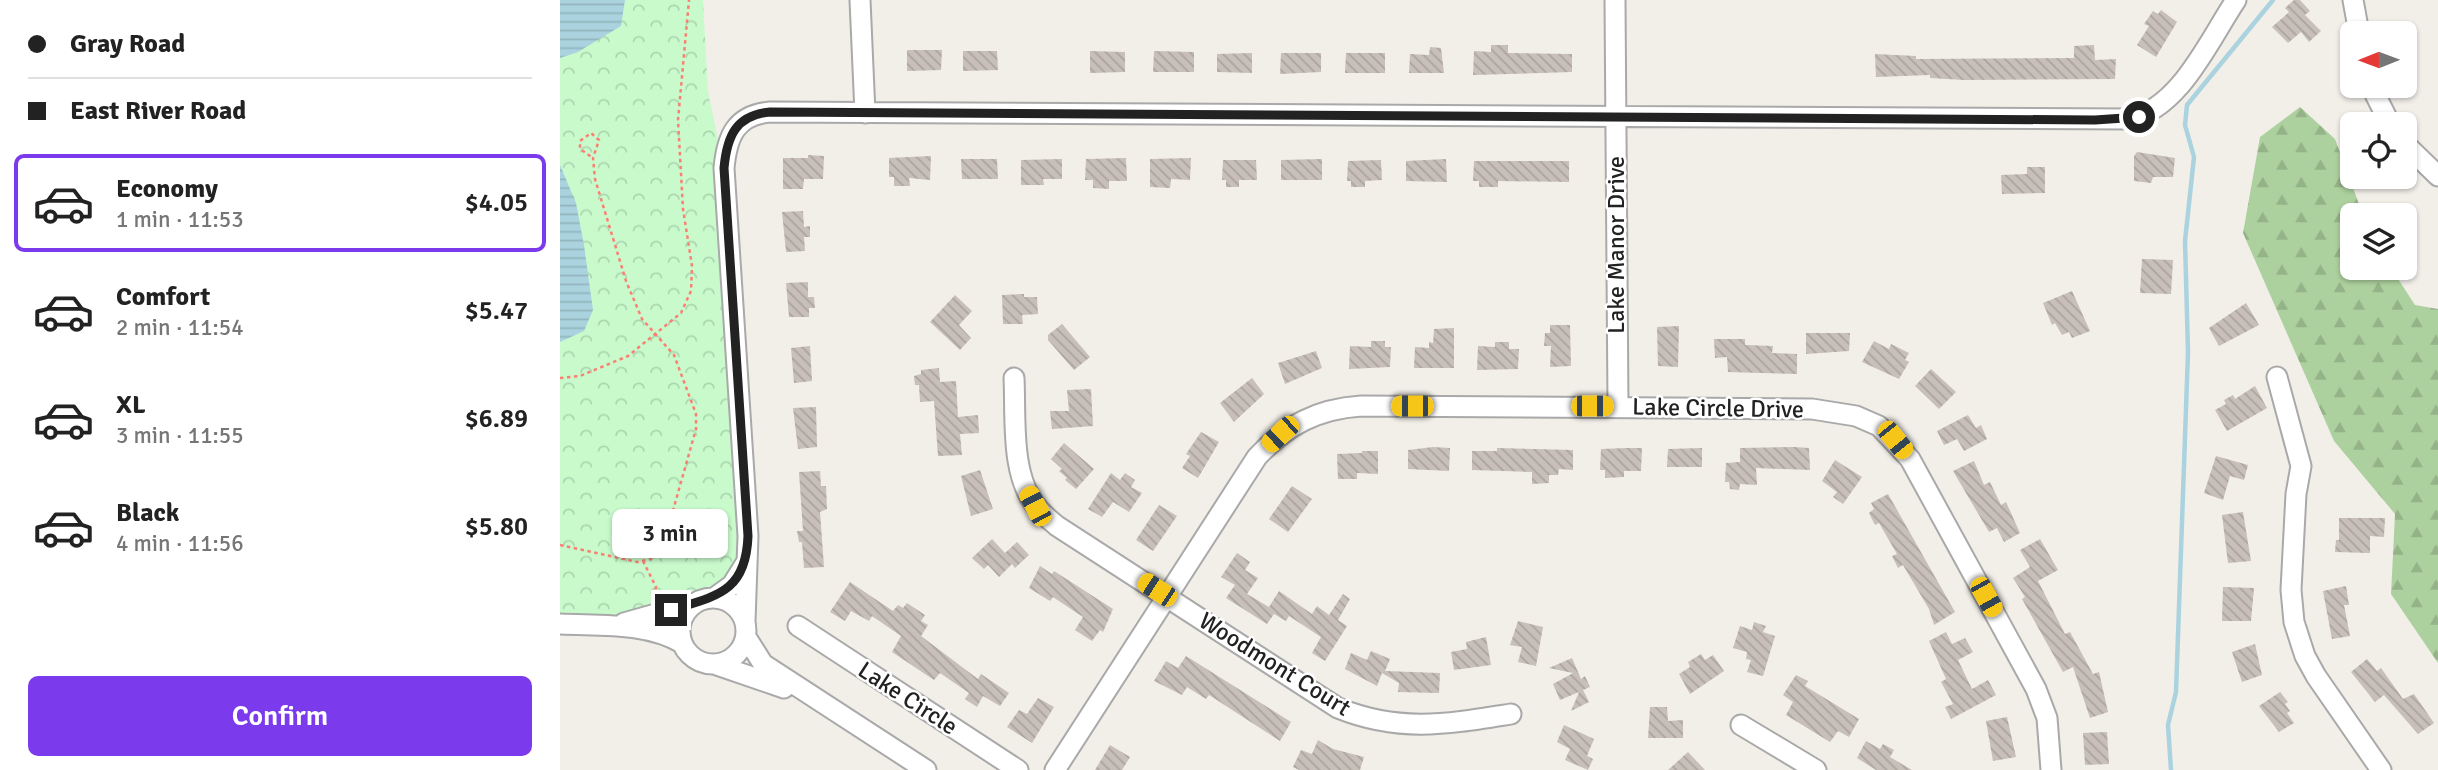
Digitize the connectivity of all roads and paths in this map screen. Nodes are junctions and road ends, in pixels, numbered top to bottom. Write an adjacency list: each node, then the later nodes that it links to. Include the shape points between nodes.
1 (689, 0): 12 (path, via 678,120 691,292 681,313)
2 (860, 0): 7 (street)
3 (1615, 0): 8 (street, Lake Manor Drive)
4 (2236, 0): 8 (street, via 2167,101 2148,114 2129,119)
5 (2353, 0): 6 (street)
6 (2357, 21)
7 (865, 113): 8 (street); 19 (street, via 758,113 741,121 726,148)
8 (1616, 117): 16 (street, Lake Manor Drive)
9 (2417, 156): 11 (street)
10 (593, 158): 10 (path, via 599,140 591,133 580,141 580,149); 12 (path, via 602,206 626,281 642,319)
11 (2438, 176)
12 (655, 334): 14 (path, via 628,356 580,376); 18 (path, via 674,355 696,414 696,429 663,546)
13 (2277, 377): 37 (street, via 2301,466 2291,590 2298,637 2316,676)
14 (560, 378)
15 (1014, 378): 20 (street, Woodmont Court, via 1019,460 1035,506 1057,526)
16 (1618, 406): 20 (street, Lake Circle Drive, via 1361,406 1309,416 1280,434 1257,457); 36 (street, Lake Circle Drive, via 1836,412 1868,421 1895,440 1910,459 2036,689 2047,718)
17 (560, 545): 18 (path)
18 (643, 561): 22 (path, via 656,587)
19 (747, 561): 21 (street, via 732,585); 26 (street)
20 (1167, 596): 30 (street, Woodmont Court, via 1317,696 1357,716 1393,724 1440,726); 34 (street, Lake Circle Drive)
21 (705, 600): 24 (street); 26 (street, via 729,601 737,607); 27 (street, via 681,620)
22 (653, 608)
23 (560, 624): 24 (street)
24 (617, 626): 27 (street, via 655,630)
25 (798, 626): 33 (street, Lake Circle)
26 (746, 629): 28 (street, via 736,656); 29 (street, via 763,664)
27 (682, 643): 28 (street, via 696,661)
28 (717, 665): 29 (street)
29 (799, 690): 32 (street)
30 (1511, 714)
31 (1741, 725): 35 (street)
32 (926, 770)
33 (1018, 770)
34 (1055, 770)
35 (1816, 770)
36 (2051, 770)
37 (2381, 770)

